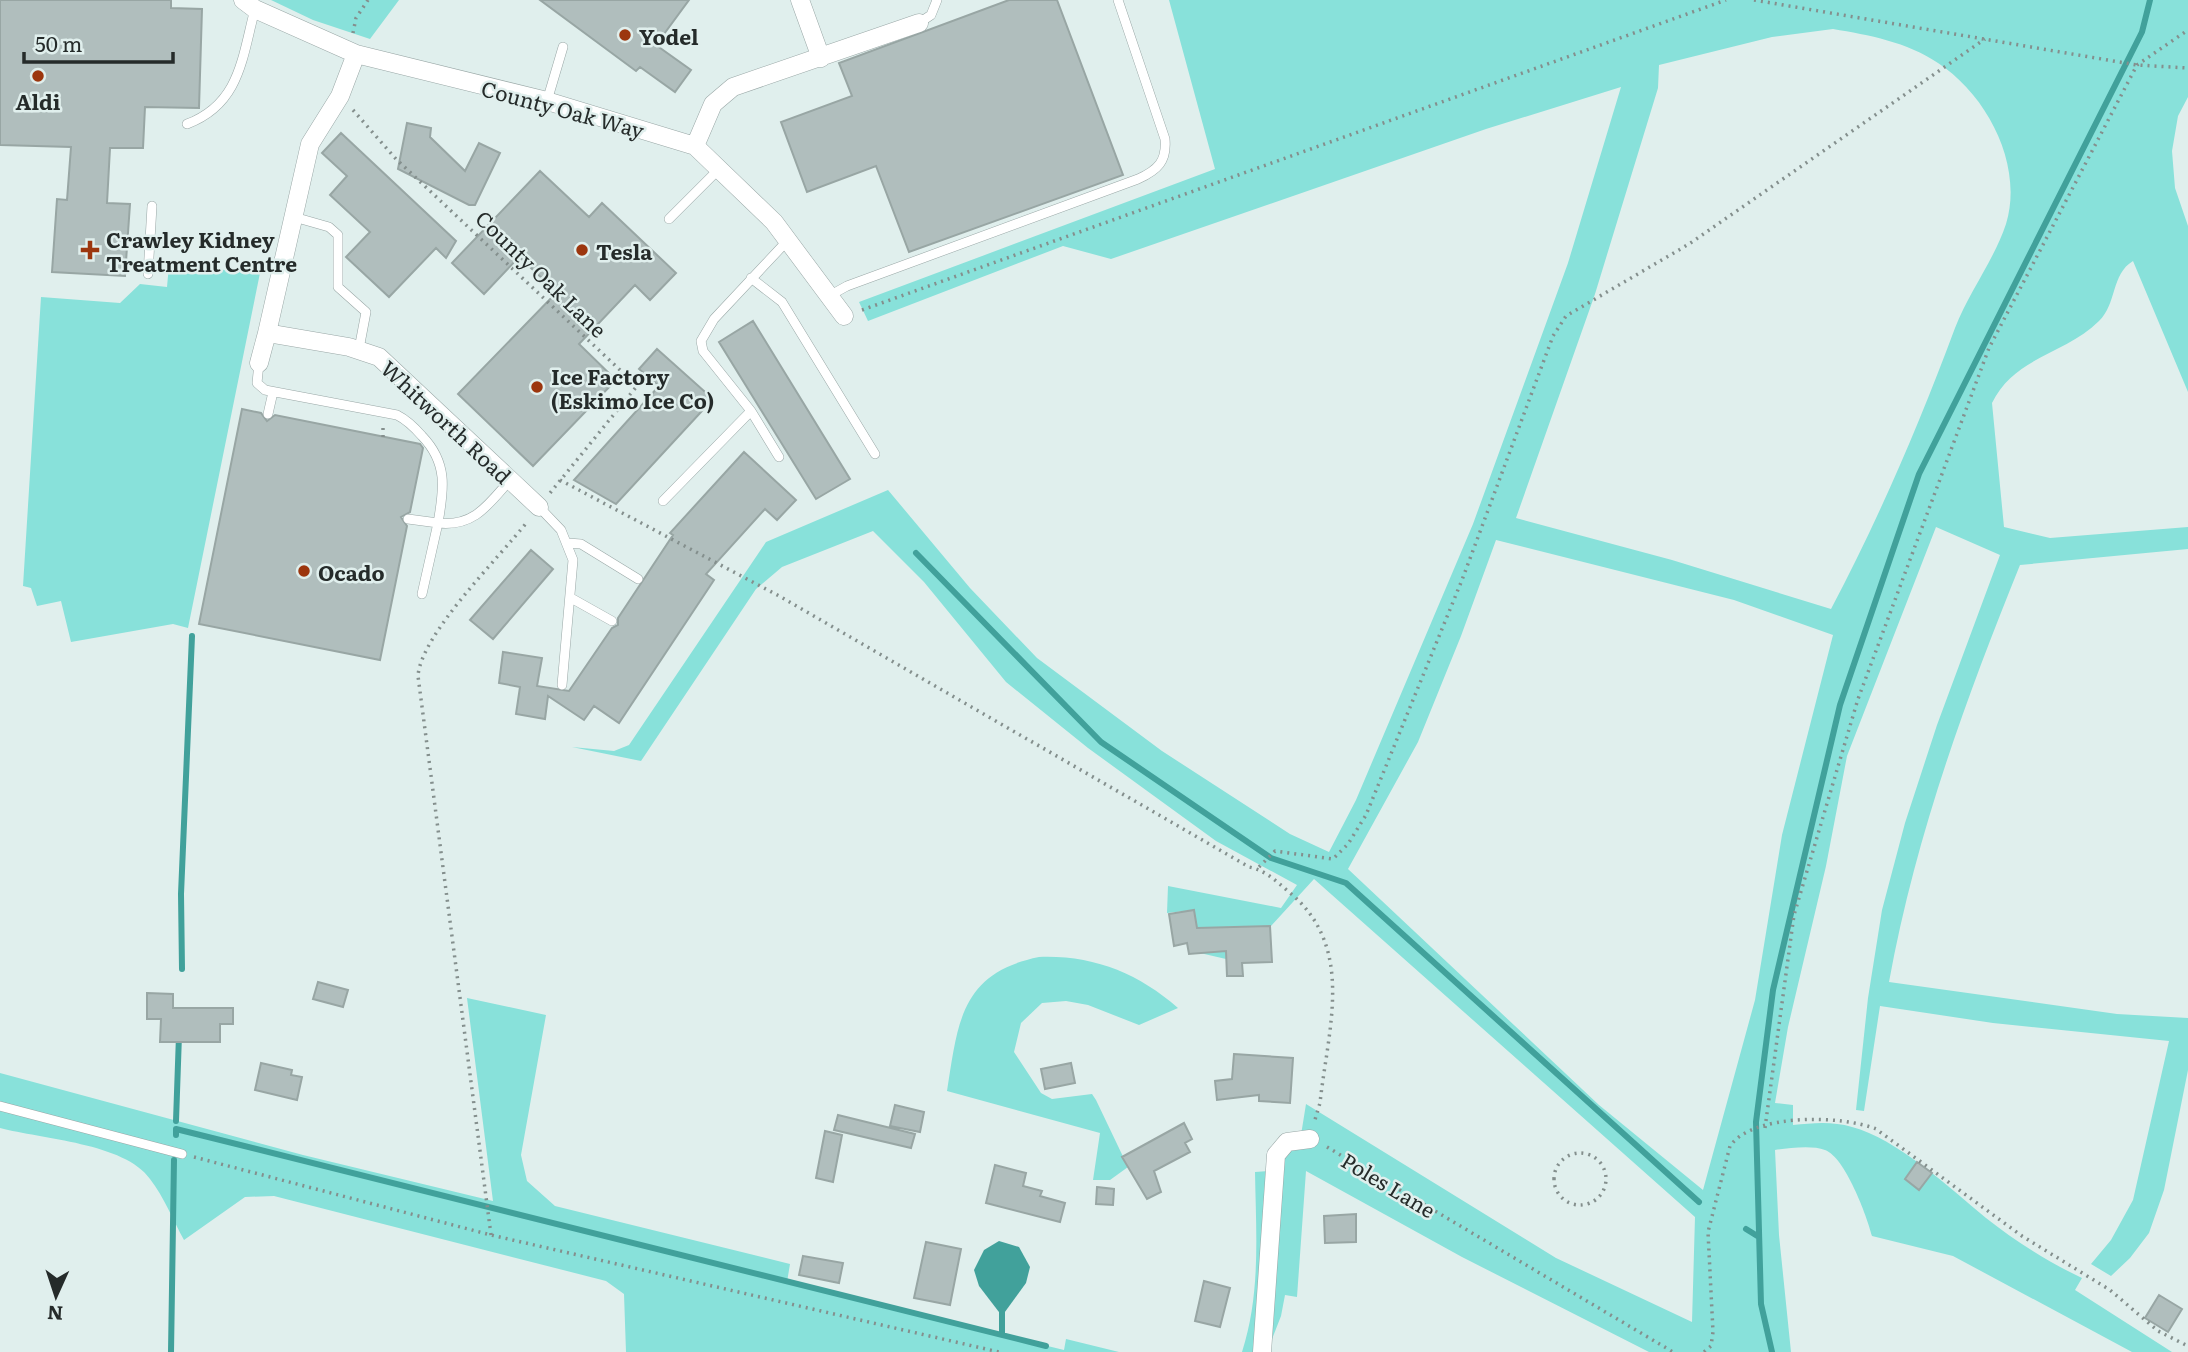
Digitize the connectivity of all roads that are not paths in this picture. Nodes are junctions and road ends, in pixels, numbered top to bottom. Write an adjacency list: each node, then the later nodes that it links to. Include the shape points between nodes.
1 (800, 0): 8 (street)
2 (937, 0): 5 (lane, via 930,15)
3 (1118, 0): 19 (lane, via 1164,139 1159,168)
4 (249, 5): 7 (street, County Oak Way); 10 (lane, via 239,72 223,103)
5 (919, 23): 8 (street)
6 (563, 47): 9 (lane)
7 (356, 54): 9 (street, County Oak Way); 14 (street, via 340,96 310,144)
8 (821, 58): 11 (street, via 726,91 709,110)
9 (547, 102): 11 (street, County Oak Way)
10 (187, 124)
11 (695, 146): 12 (street, County Oak Way)
12 (720, 168): 15 (lane); 16 (street, County Oak Way)
13 (152, 206): 17 (lane)
14 (294, 216): 21 (street); 22 (lane, via 329,227 338,235 338,287 366,312)
15 (669, 219)
16 (788, 240): 18 (lane); 19 (street, County Oak Way)
17 (148, 274)
18 (751, 278): 25 (lane, via 709,325 701,344); 27 (lane, via 782,302)
19 (829, 296): 20 (street, County Oak Way)
20 (844, 316)
21 (267, 333): 22 (street, Whitworth Road); 23 (street)
22 (359, 349): 29 (street, Whitworth Road, via 399,373)
23 (259, 363): 24 (lane, via 257,383)
24 (273, 392): 26 (lane); 33 (lane, via 406,420 441,461)
25 (751, 411): 28 (lane); 30 (lane)
26 (268, 414)
27 (875, 454)
28 (779, 457)
29 (510, 480): 31 (street, Whitworth Road); 33 (lane, via 476,517 458,524)
30 (663, 501)
31 (539, 507): 34 (lane)
32 (408, 519): 33 (lane)
33 (438, 523): 36 (lane)
34 (568, 543): 35 (lane, via 585,547); 37 (lane, via 573,566)
35 (638, 579)
36 (422, 594)
37 (571, 598): 38 (lane); 39 (lane)
38 (612, 621)
39 (562, 685)
40 (0, 1106): 42 (lane)
41 (1310, 1139): 43 (street, via 1287,1142 1276,1154)
42 (182, 1154)
43 (1262, 1352)

